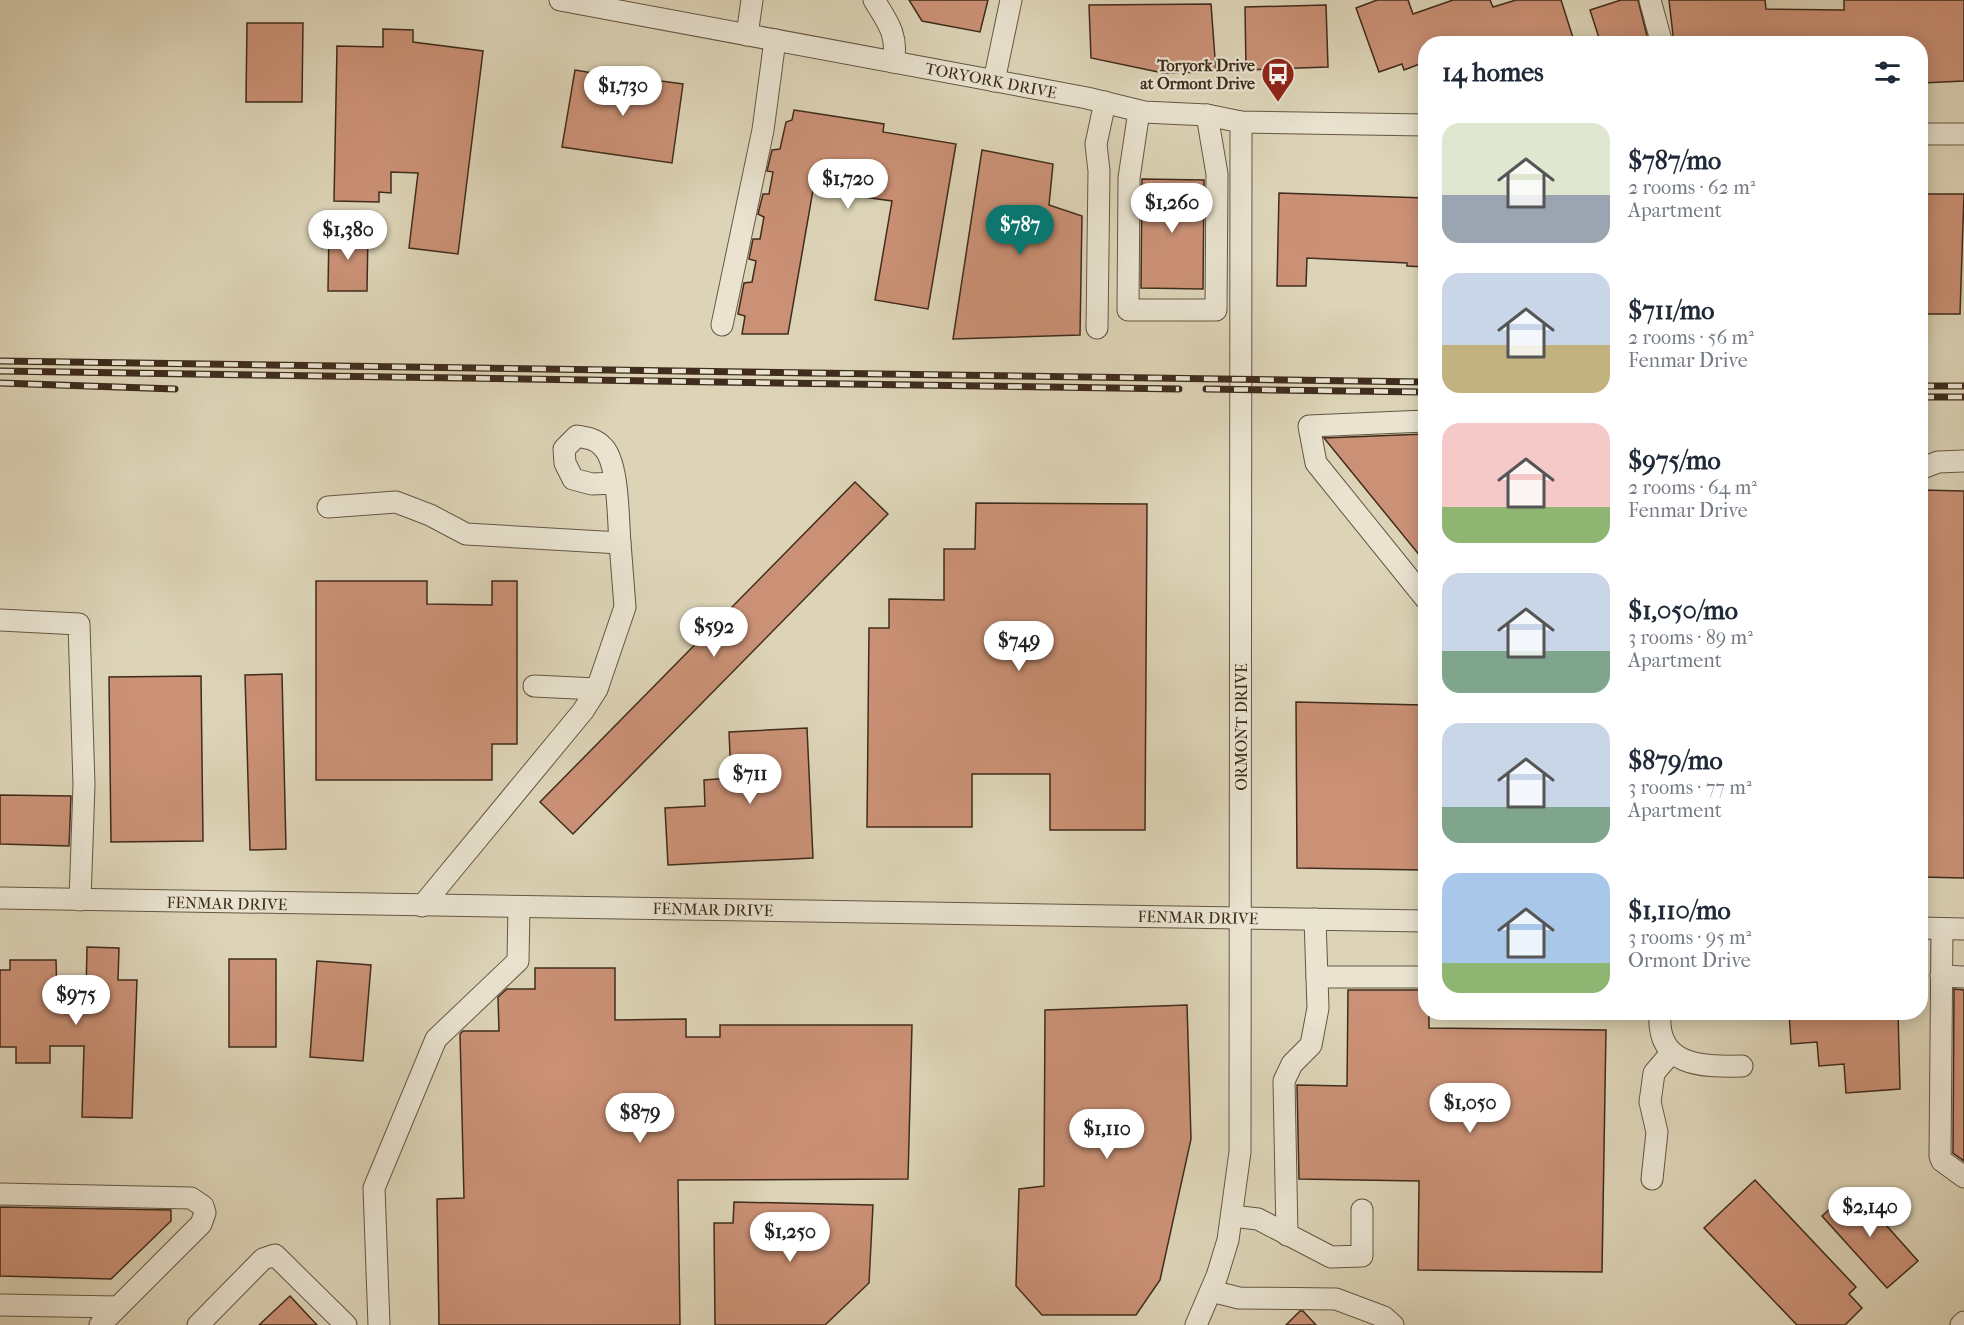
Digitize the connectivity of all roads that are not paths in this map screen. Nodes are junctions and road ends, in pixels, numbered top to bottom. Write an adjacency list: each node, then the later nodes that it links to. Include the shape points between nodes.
1 (560, 0): 6 (street, TORYORK DRIVE)
2 (752, 0): 7 (street)
3 (874, 0): 10 (street, via 893,30)
4 (1011, 0): 11 (street)
5 (1650, 0): 8 (street)
6 (614, 5): 7 (street, TORYORK DRIVE)
7 (747, 35): 9 (street, TORYORK DRIVE)
8 (1660, 36)
9 (775, 40): 10 (street, TORYORK DRIVE); 19 (street, via 763,130)
10 (893, 62): 11 (street, TORYORK DRIVE)
11 (994, 81): 12 (street, TORYORK DRIVE)
12 (1105, 102): 13 (street, TORYORK DRIVE); 20 (street, via 1096,144)
13 (1139, 111): 14 (street, TORYORK DRIVE); 14 (street, via 1129,178 1128,310 1216,310 1217,174)
14 (1207, 115): 15 (street, TORYORK DRIVE)
15 (1241, 122): 16 (street, TORYORK DRIVE); 35 (street, ORMONT DRIVE)
16 (1418, 125)
17 (1928, 134): 18 (street)
18 (1964, 134)
19 (722, 326)
20 (1097, 328)
21 (1418, 421): 27 (street, via 1309,426 1316,463)
22 (1964, 461): 23 (street)
23 (1928, 466)
24 (614, 483): 26 (street)
25 (328, 507): 26 (street, via 396,502 466,534)
26 (620, 543): 30 (street, via 625,607)
27 (1418, 589)
28 (0, 620): 32 (street, via 79,624 84,784)
29 (534, 686): 30 (street)
30 (597, 689): 33 (street)
31 (0, 898): 32 (street, FENMAR DRIVE)
32 (80, 900): 33 (street, FENMAR DRIVE)
33 (422, 906): 34 (street, FENMAR DRIVE)
34 (519, 907): 35 (street, FENMAR DRIVE); 60 (street, via 518,961 436,1039 374,1188)
35 (1241, 918): 36 (street, FENMAR DRIVE); 52 (street, ORMONT DRIVE, via 1241,1144)
36 (1315, 919): 37 (street, FENMAR DRIVE); 41 (street)
37 (1418, 921)
38 (1928, 928): 39 (street)
39 (1942, 929): 40 (street); 42 (street)
40 (1964, 929)
41 (1317, 976): 44 (street); 53 (street, via 1318,1008 1311,1045 1292,1064 1284,1081)
42 (1941, 976): 43 (street); 48 (street, via 1940,1156)
43 (1964, 976)
44 (1418, 977)
45 (1660, 1020): 46 (street, via 1659,1034)
46 (1671, 1053): 47 (street, via 1691,1064); 49 (street, via 1654,1073 1650,1102 1657,1132)
47 (1742, 1066)
48 (1964, 1177)
49 (1652, 1179)
50 (0, 1194): 56 (street, via 197,1200 206,1213 201,1224)
51 (1362, 1209): 53 (street, via 1362,1256 1330,1257)
52 (1232, 1216): 53 (street, via 1258,1219); 54 (street, ORMONT DRIVE)
53 (1287, 1234)
54 (1211, 1291): 61 (street, ORMONT DRIVE); 62 (street, via 1239,1298 1336,1299 1384,1317)
55 (0, 1305): 56 (street)
56 (118, 1307): 57 (street)
57 (100, 1325)
58 (198, 1325): 59 (street, via 263,1258 275,1255)
59 (346, 1325)
60 (379, 1325)
61 (1196, 1325)
62 (1393, 1325)

